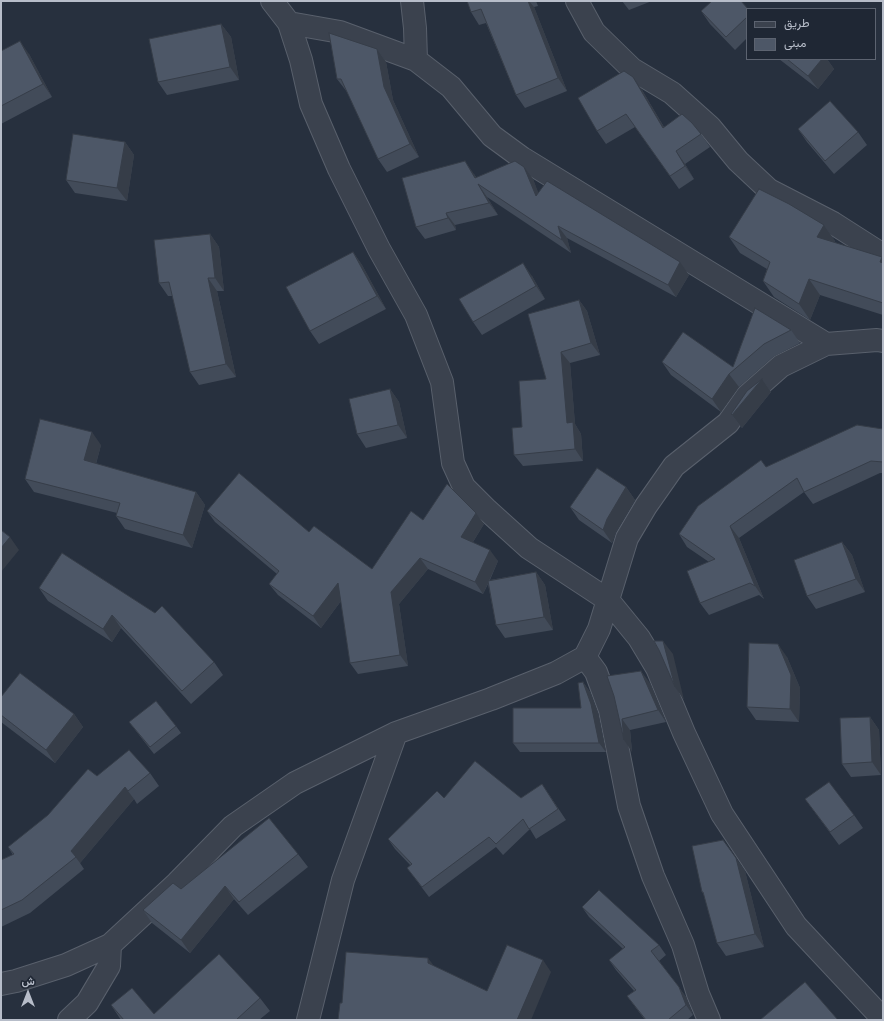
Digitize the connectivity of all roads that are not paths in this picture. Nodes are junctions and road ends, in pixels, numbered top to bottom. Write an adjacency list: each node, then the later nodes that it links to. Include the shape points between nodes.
1 (272, 1): 4 (street)
2 (412, 1): 5 (street)
3 (577, 1): 6 (street, via 594,32 632,68 672,94 710,127 738,161 769,190 833,223)
4 (289, 23): 5 (street, via 340,32); 9 (street, via 302,60 311,104 339,169 416,315 442,382 453,463 464,487 529,548)
5 (416, 60): 8 (street, via 450,87 492,136 522,158)
6 (883, 255)
7 (883, 341): 8 (street)
8 (826, 344): 9 (street, via 781,366 747,396 728,423 674,466 646,506 628,538)
9 (608, 600): 10 (street, via 599,630); 17 (street, via 639,638 657,668 684,733 726,821 796,926)
10 (585, 657): 11 (street, via 556,673); 16 (street, via 596,672 610,710 631,813 653,876 683,945)
11 (396, 733): 12 (street, via 295,783 233,826 177,883); 15 (street, via 343,880)
12 (110, 944): 13 (street, via 66,965); 14 (street, via 109,966 87,1003)
13 (1, 984)
14 (69, 1020)
15 (308, 1020)
16 (709, 1020)
17 (883, 1020)

